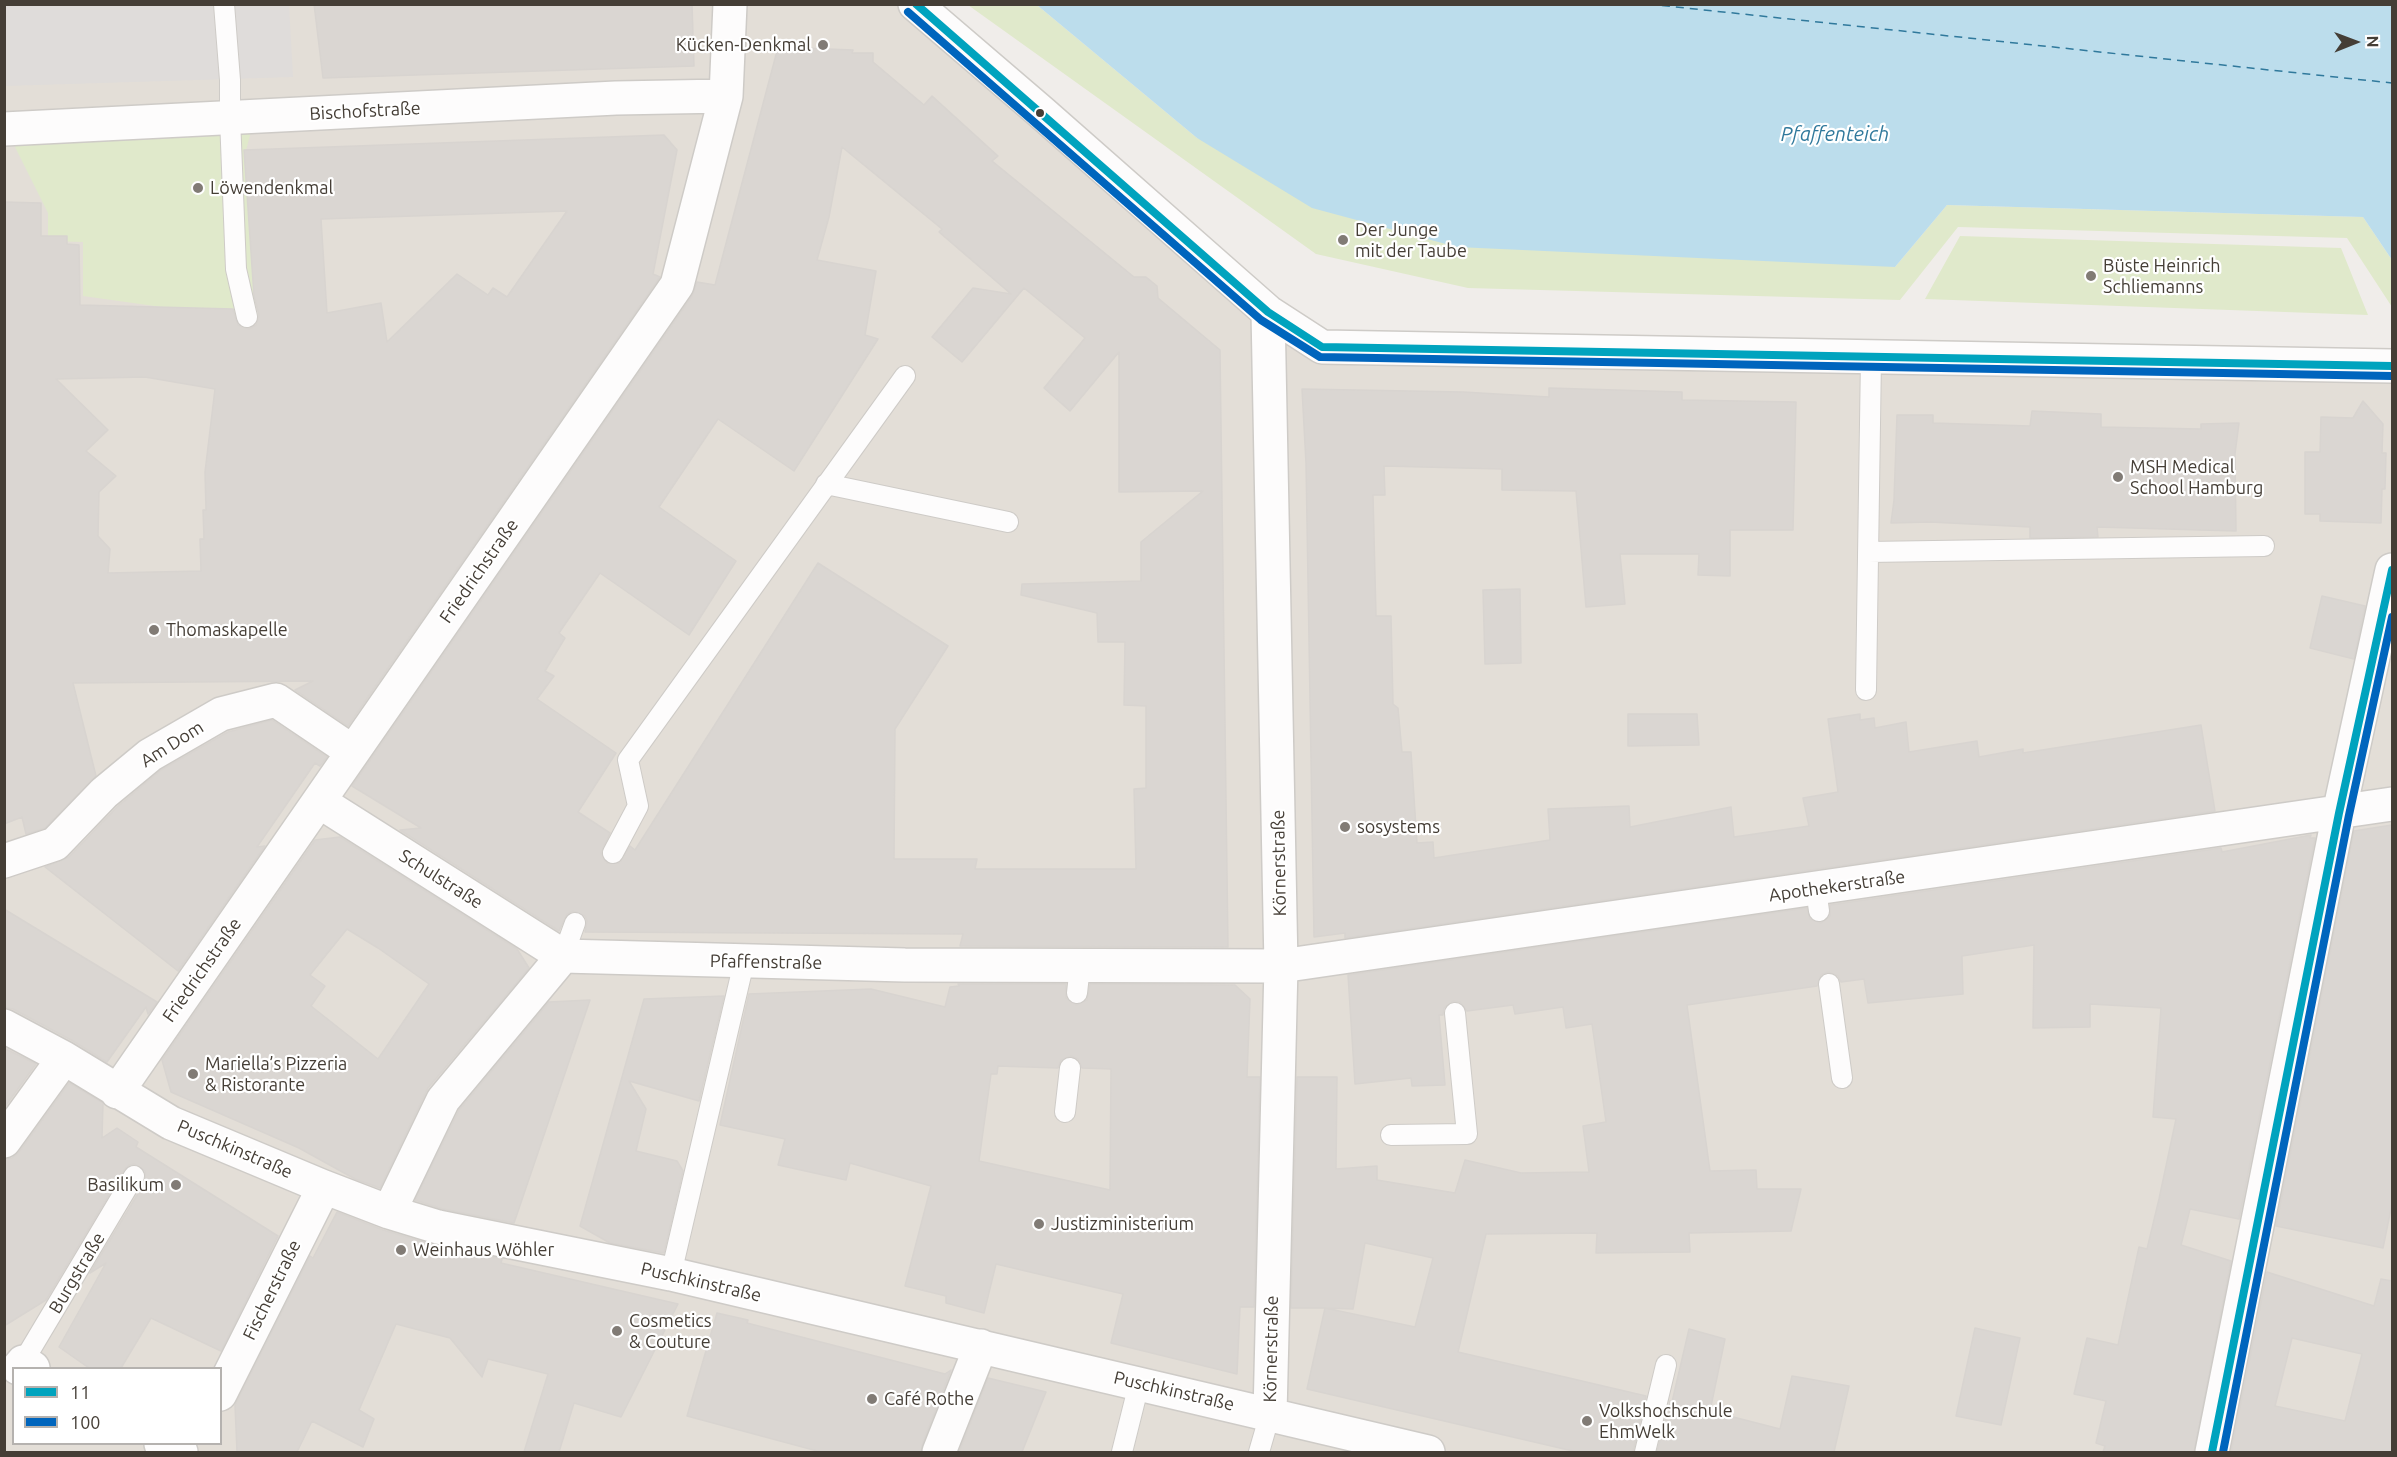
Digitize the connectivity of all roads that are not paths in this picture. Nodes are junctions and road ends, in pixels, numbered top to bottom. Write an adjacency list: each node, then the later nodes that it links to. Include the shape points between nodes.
1 (224, 4): 5 (lane)
2 (730, 4): 4 (street, Friedrichstraße)
3 (915, 4): 7 (street)
4 (726, 96): 5 (street, Bischofstraße); 18 (street, Friedrichstraße, via 677,285)
5 (230, 118): 6 (street, Bischofstraße); 8 (lane, via 236,269)
6 (4, 129)
7 (1268, 312): 9 (street, via 1322,347); 27 (street, Körnerstraße)
8 (247, 317)
9 (1872, 357): 10 (street); 15 (lane)
10 (2392, 366)
11 (905, 376): 12 (lane)
12 (826, 484): 13 (lane); 22 (lane, via 628,760 638,806)
13 (1008, 522)
14 (2264, 546): 15 (lane)
15 (1868, 552): 17 (lane)
16 (2392, 570): 21 (street)
17 (1866, 690)
18 (353, 752): 19 (street, Friedrichstraße); 23 (street, Am Dom, via 276,700 221,714 150,755 104,793 55,844)
19 (320, 802): 25 (street, Schulstraße); 34 (street, Friedrichstraße)
20 (2392, 804): 21 (street, Apothekerstraße)
21 (2339, 813): 27 (street, Apothekerstraße, via 1817,900 1448,952); 55 (street)
22 (613, 853)
23 (4, 861)
24 (575, 922): 25 (lane)
25 (563, 956): 26 (street, Pfaffenstraße); 40 (street, via 443,1100)
26 (744, 962): 27 (street, Pfaffenstraße, via 1078,979); 41 (lane)
27 (1281, 966): 47 (street, Körnerstraße)
28 (1829, 984): 33 (lane)
29 (1455, 1013): 36 (lane, via 1467,1134)
30 (4, 1026): 31 (street, Puschkinstraße)
31 (64, 1058): 34 (street, Puschkinstraße); 37 (street)
32 (1070, 1068): 35 (lane)
33 (1842, 1078)
34 (117, 1092): 39 (street, Puschkinstraße, via 171,1123)
35 (1065, 1112)
36 (1391, 1135)
37 (4, 1141)
38 (134, 1176): 44 (lane, Burgstraße)
39 (324, 1187): 40 (street, Puschkinstraße); 46 (street, Fischerstraße)
40 (389, 1212): 41 (street, Puschkinstraße, via 438,1227)
41 (672, 1274): 42 (street, Puschkinstraße)
42 (981, 1346): 45 (street, Puschkinstraße); 50 (street)
43 (1666, 1365): 54 (lane)
44 (23, 1367)
45 (1139, 1384): 47 (street, Puschkinstraße); 51 (lane)
46 (222, 1390)
47 (1270, 1414): 52 (lane); 53 (street, Puschkinstraße)
48 (166, 1445): 49 (street)
49 (182, 1452)
50 (939, 1452)
51 (1122, 1452)
52 (1259, 1452)
53 (1428, 1452)
54 (1645, 1452)
55 (2212, 1452)

